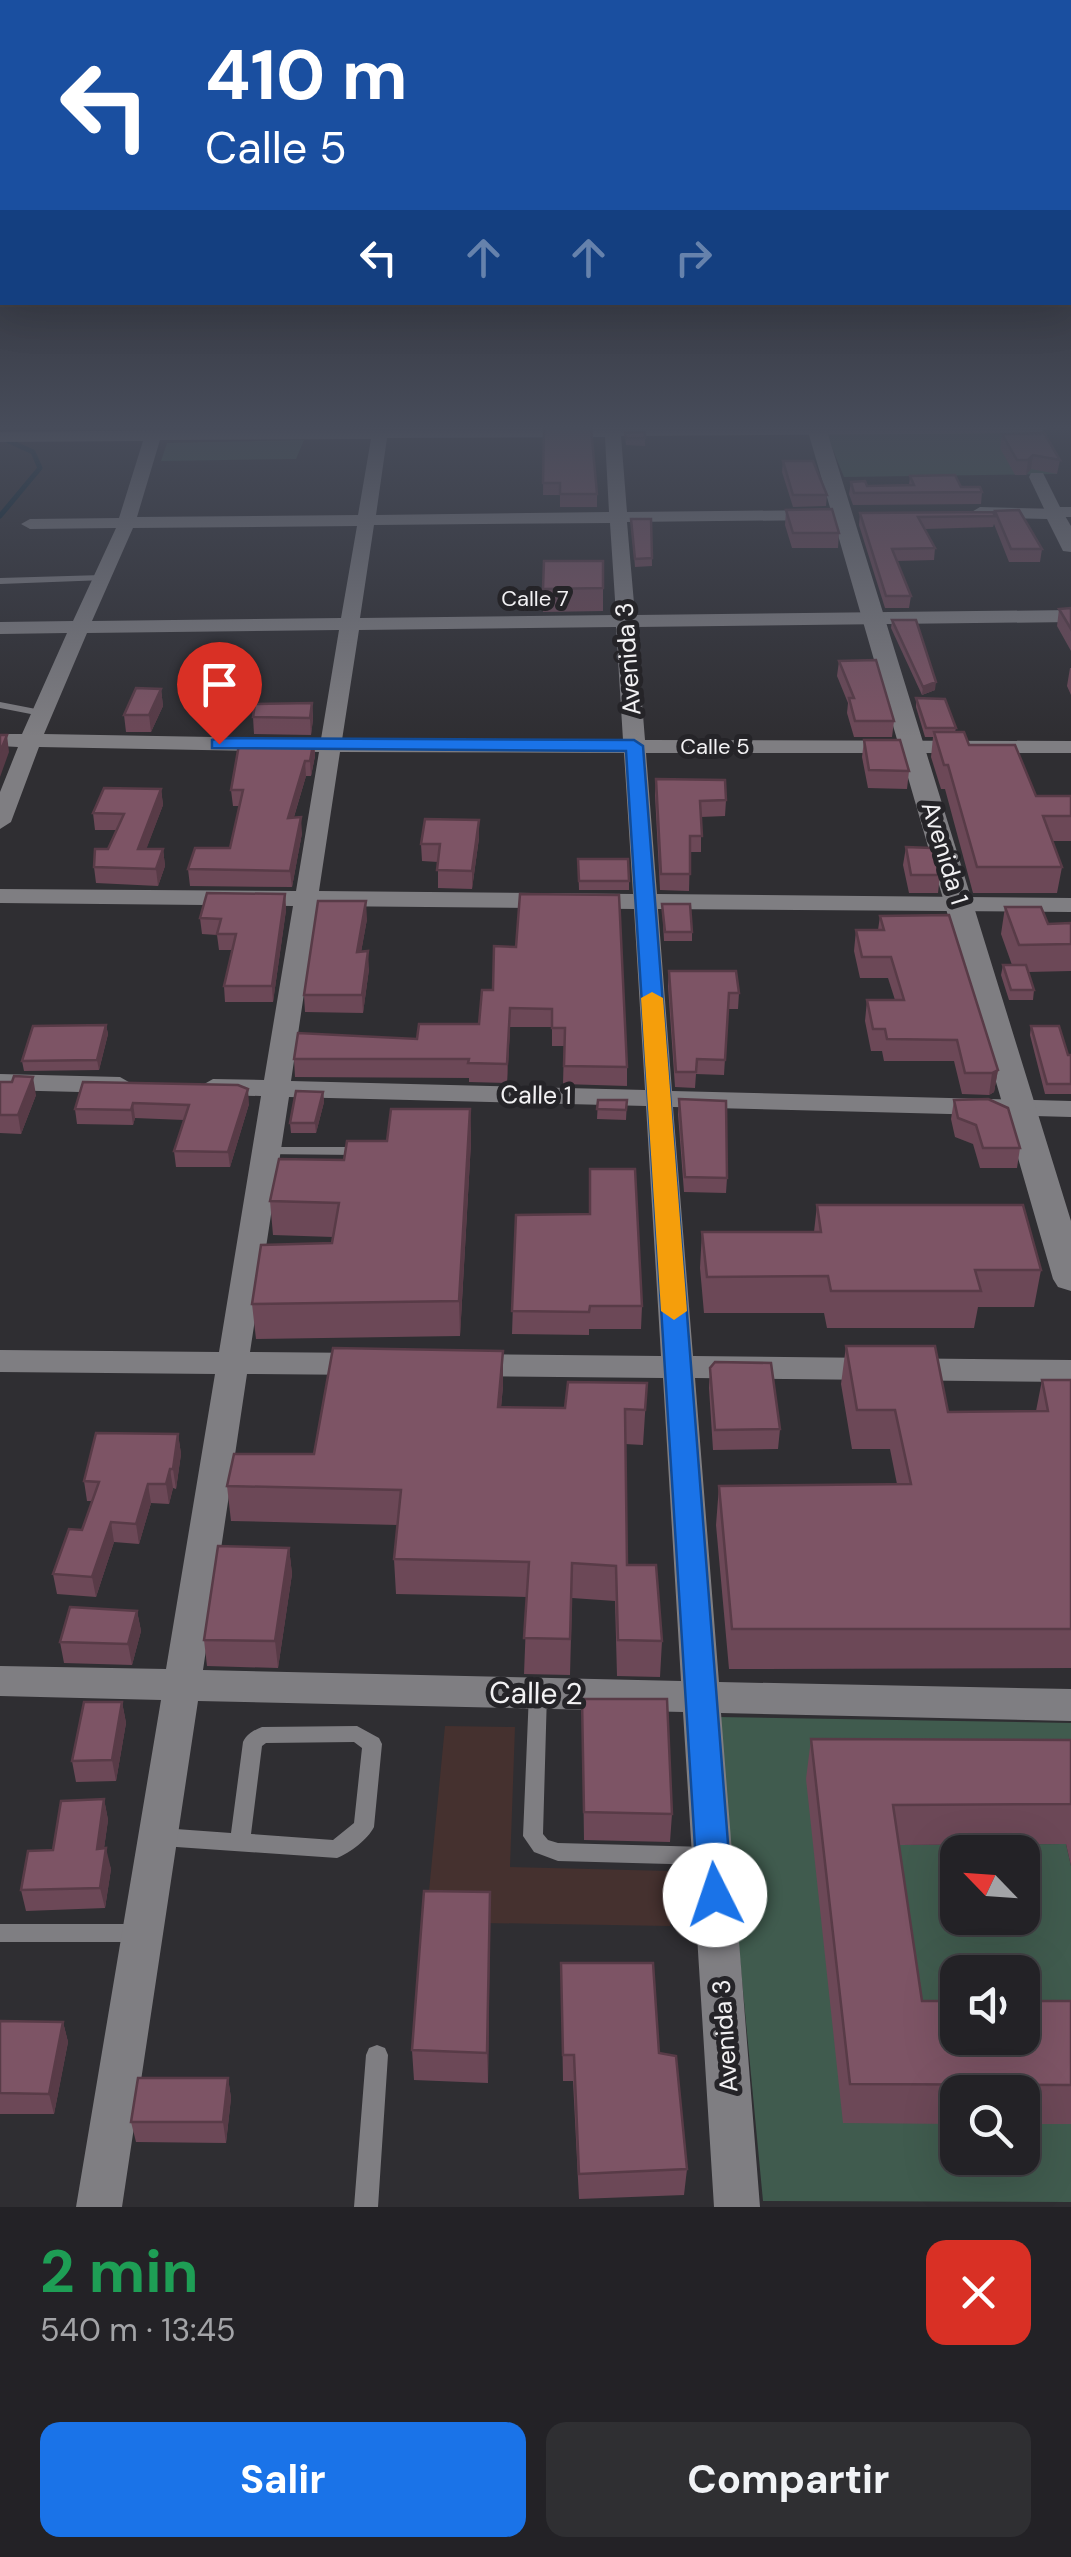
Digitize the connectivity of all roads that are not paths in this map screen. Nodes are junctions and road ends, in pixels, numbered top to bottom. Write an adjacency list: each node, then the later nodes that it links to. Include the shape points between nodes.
1 (123, 531): 5 (street)
2 (364, 531): 10 (street)
3 (619, 531): 9 (street, Avenida 3)
4 (858, 531): 8 (street, Avenida 1)
5 (102, 578): 6 (lane); 11 (street)
6 (0, 582)
7 (1071, 616): 8 (street, Calle 7)
8 (876, 619): 9 (street, Calle 7); 19 (street, Avenida 1)
9 (625, 622): 10 (street, Calle 7); 18 (street, Avenida 3)
10 (349, 624): 11 (street, Calle 7); 17 (street)
11 (80, 627): 12 (street, Calle 7); 14 (street)
12 (0, 628)
13 (0, 705): 14 (lane)
14 (41, 714): 16 (street)
15 (0, 740): 16 (street, Calle 5)
16 (33, 740): 17 (street, Calle 5); 21 (street)
17 (330, 746): 18 (street, Calle 5); 23 (street)
18 (634, 746): 19 (street, Calle 5); 24 (street, Avenida 3)
19 (914, 746): 20 (street, Calle 5); 25 (street, Avenida 1)
20 (1071, 747)
21 (0, 822)
22 (0, 896): 23 (street)
23 (306, 901): 24 (street); 30 (street)
24 (645, 902): 25 (street); 31 (street, Avenida 3)
25 (961, 904): 26 (street); 32 (street, Avenida 1)
26 (1071, 906)
27 (0, 1082): 28 (street)
28 (138, 1086)
29 (177, 1086): 30 (street, Calle 1)
30 (276, 1089): 31 (street, Calle 1); 34 (street)
31 (659, 1098): 32 (street, Calle 1); 39 (street, Avenida 3)
32 (1021, 1108): 33 (street, Calle 1); 36 (street, Avenida 1)
33 (1071, 1109)
34 (266, 1151): 35 (lane); 38 (street)
35 (357, 1151)
36 (1071, 1279)
37 (0, 1362): 38 (street)
38 (232, 1364): 39 (street); 42 (street)
39 (678, 1365): 40 (street); 44 (street, Avenida 3)
40 (1071, 1371)
41 (0, 1681): 42 (street, Calle 2)
42 (182, 1685): 43 (street, Calle 2); 46 (street)
43 (538, 1693): 44 (street, Calle 2); 48 (lane, via 533,1836 541,1846)
44 (701, 1696): 45 (street, Calle 2); 48 (street, Avenida 3)
45 (1071, 1705)
46 (158, 1836): 47 (lane); 49 (street)
47 (240, 1842): 47 (lane, via 253,1742 262,1735 356,1734 372,1744 364,1827 355,1837 337,1849)
48 (712, 1856): 54 (street, Avenida 3)
49 (143, 1933): 50 (lane); 52 (street)
50 (0, 1934)
51 (376, 2056): 53 (lane)
52 (100, 2207)
53 (366, 2207)
54 (737, 2207)

